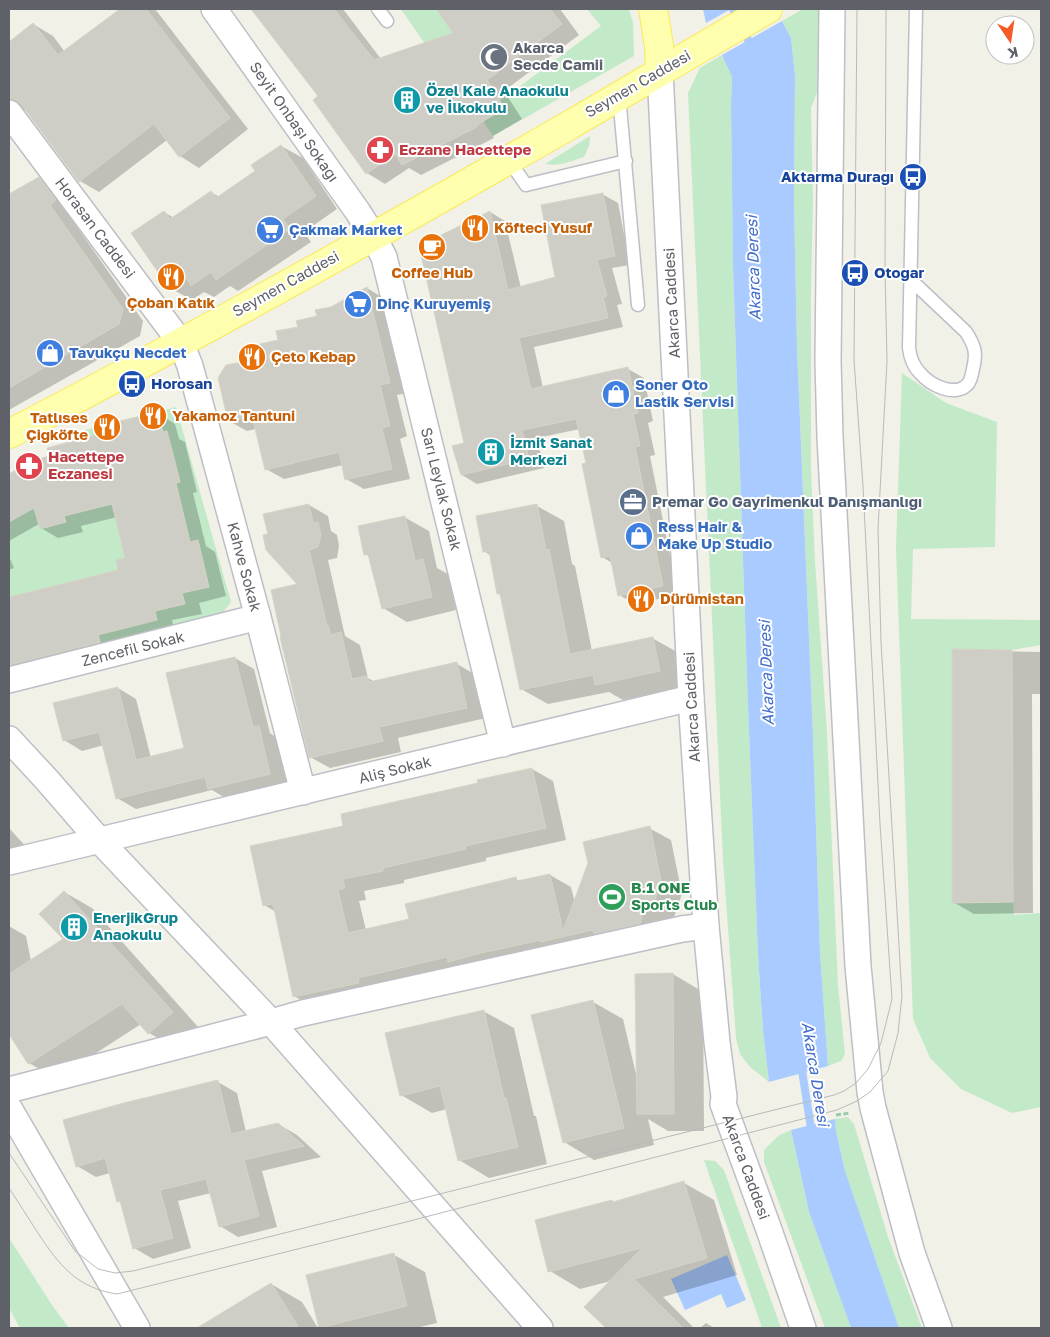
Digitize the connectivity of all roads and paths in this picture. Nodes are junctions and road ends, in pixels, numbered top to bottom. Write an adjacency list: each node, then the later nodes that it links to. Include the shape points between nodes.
1 (214, 9): 13 (street, Seyit Onbaşı Sokağı)
2 (378, 9): 7 (lane)
3 (653, 9): 8 (main road)
4 (768, 9): 8 (main road, Seymen Caddesi)
5 (832, 9): 33 (street, via 828,371 858,966 871,1098 912,1253)
6 (916, 9): 14 (lane)
7 (387, 21)
8 (660, 71): 9 (main road, Seymen Caddesi); 20 (street, Akarca Caddesi)
9 (619, 95): 11 (main road, Seymen Caddesi); 12 (lane)
10 (9, 113): 16 (street, Horasan Caddesi)
11 (508, 159): 12 (lane, via 526,185); 13 (main road, Seymen Caddesi)
12 (626, 162): 15 (lane)
13 (373, 236): 16 (main road, Seymen Caddesi); 22 (street, Sarı Leylak Sokak, via 384,257)
14 (911, 280): 14 (lane, via 909,348 914,365 926,379 943,389 967,385 975,360 973,343 966,332)
15 (638, 305)
16 (181, 343): 17 (main road, Seymen Caddesi); 18 (street, Kahve Sokak)
17 (9, 434)
18 (258, 618): 19 (street, Zencefil Sokak); 23 (street, Kahve Sokak)
19 (9, 680)
20 (691, 698): 22 (street, Aliş Sokak); 26 (street, Akarca Caddesi)
21 (9, 739): 24 (street)
22 (503, 744): 23 (street, Aliş Sokak)
23 (303, 792): 24 (street, Aliş Sokak)
24 (99, 840): 25 (street, Aliş Sokak); 27 (street)
25 (9, 862)
26 (706, 926): 27 (street, via 303,1012); 32 (street, Akarca Caddesi, via 723,1104)
27 (271, 1022): 28 (street); 31 (street)
28 (9, 1090)
29 (9, 1108): 30 (street)
30 (137, 1328)
31 (540, 1328)
32 (804, 1328)
33 (939, 1328)

